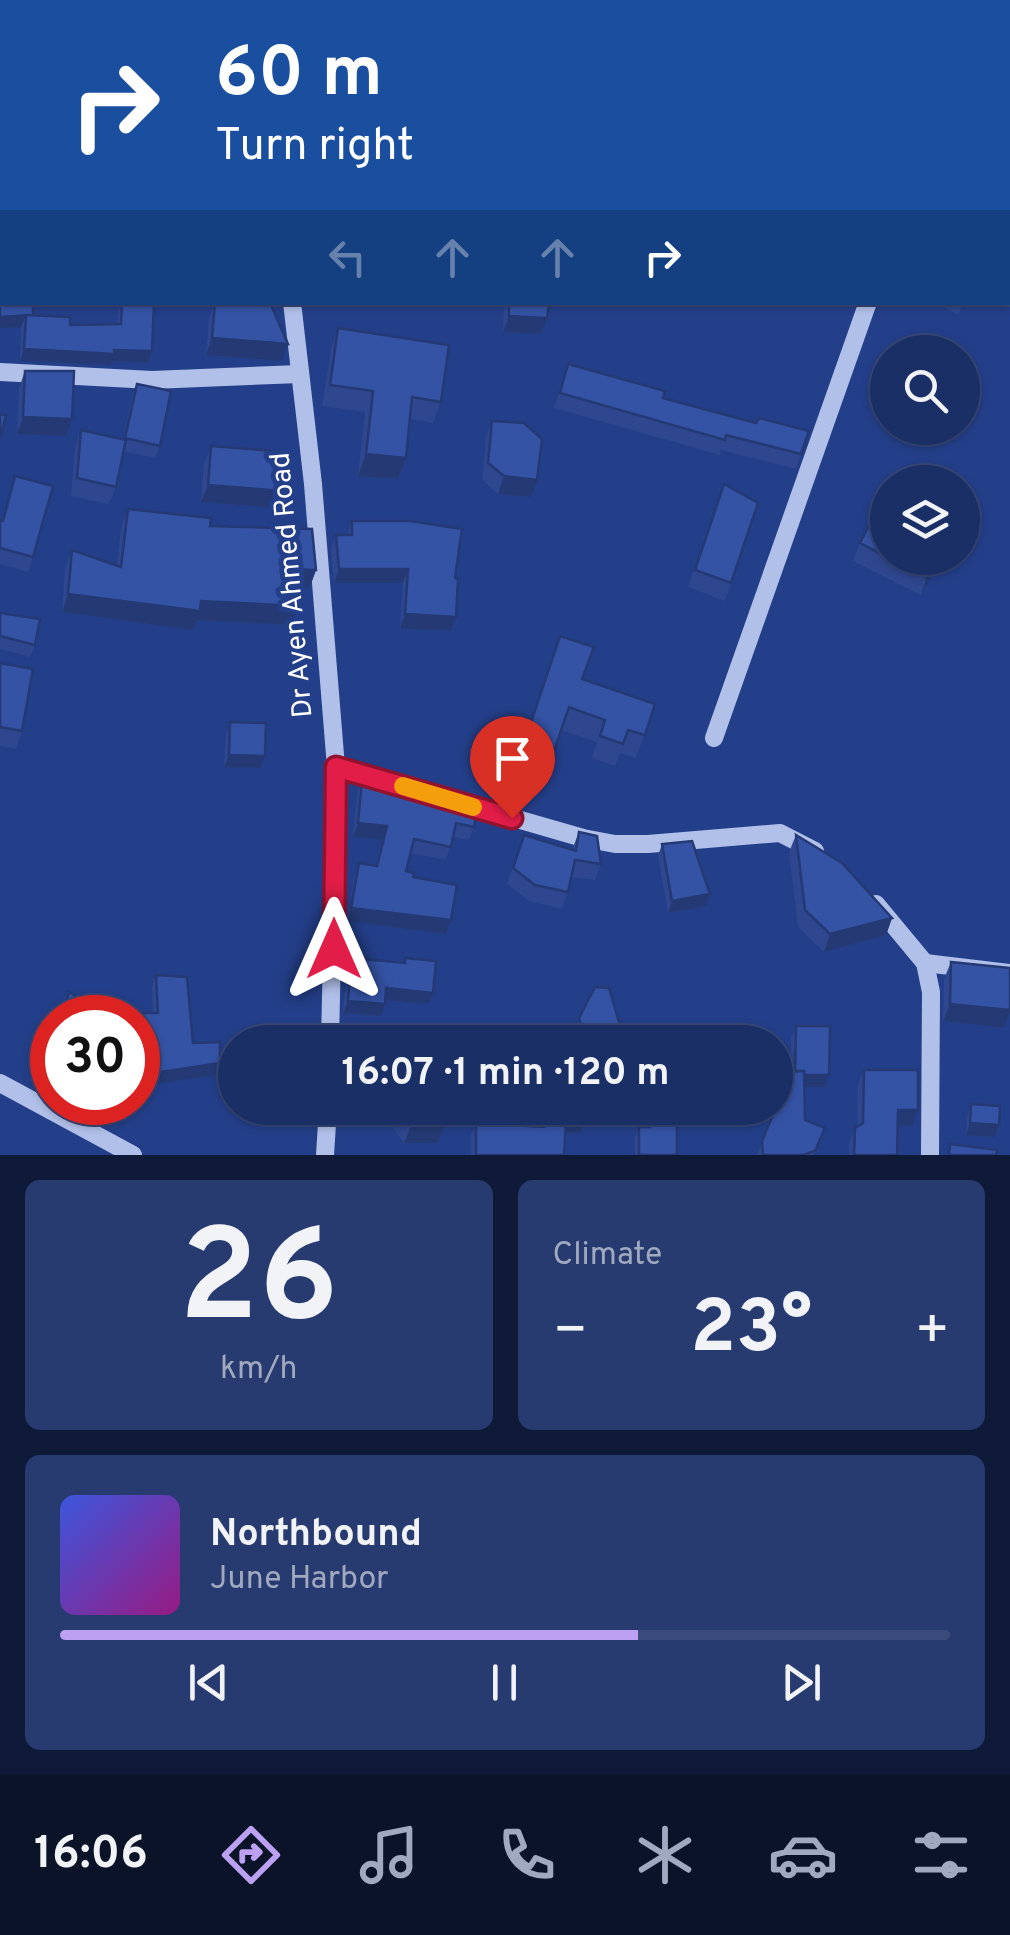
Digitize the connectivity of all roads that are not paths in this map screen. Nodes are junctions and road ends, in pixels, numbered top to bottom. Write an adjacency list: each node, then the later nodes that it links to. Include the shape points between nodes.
1 (292, 305): 4 (street, Dr Ayen Ahmed Road)
2 (867, 305): 5 (street)
3 (0, 372): 4 (street, via 152,380)
4 (300, 374): 6 (street, Dr Ayen Ahmed Road)
5 (714, 738)
6 (336, 767): 7 (street, via 583,838 648,844 780,833); 11 (street, Dr Ayen Ahmed Road)
7 (834, 862)
8 (861, 886): 9 (street)
9 (924, 963): 10 (street); 17 (street, via 931,992)
10 (1010, 974)
11 (330, 1025)
12 (0, 1083): 14 (street)
13 (327, 1125): 16 (street)
14 (96, 1146): 15 (street)
15 (133, 1155)
16 (326, 1155)
17 (930, 1155)

